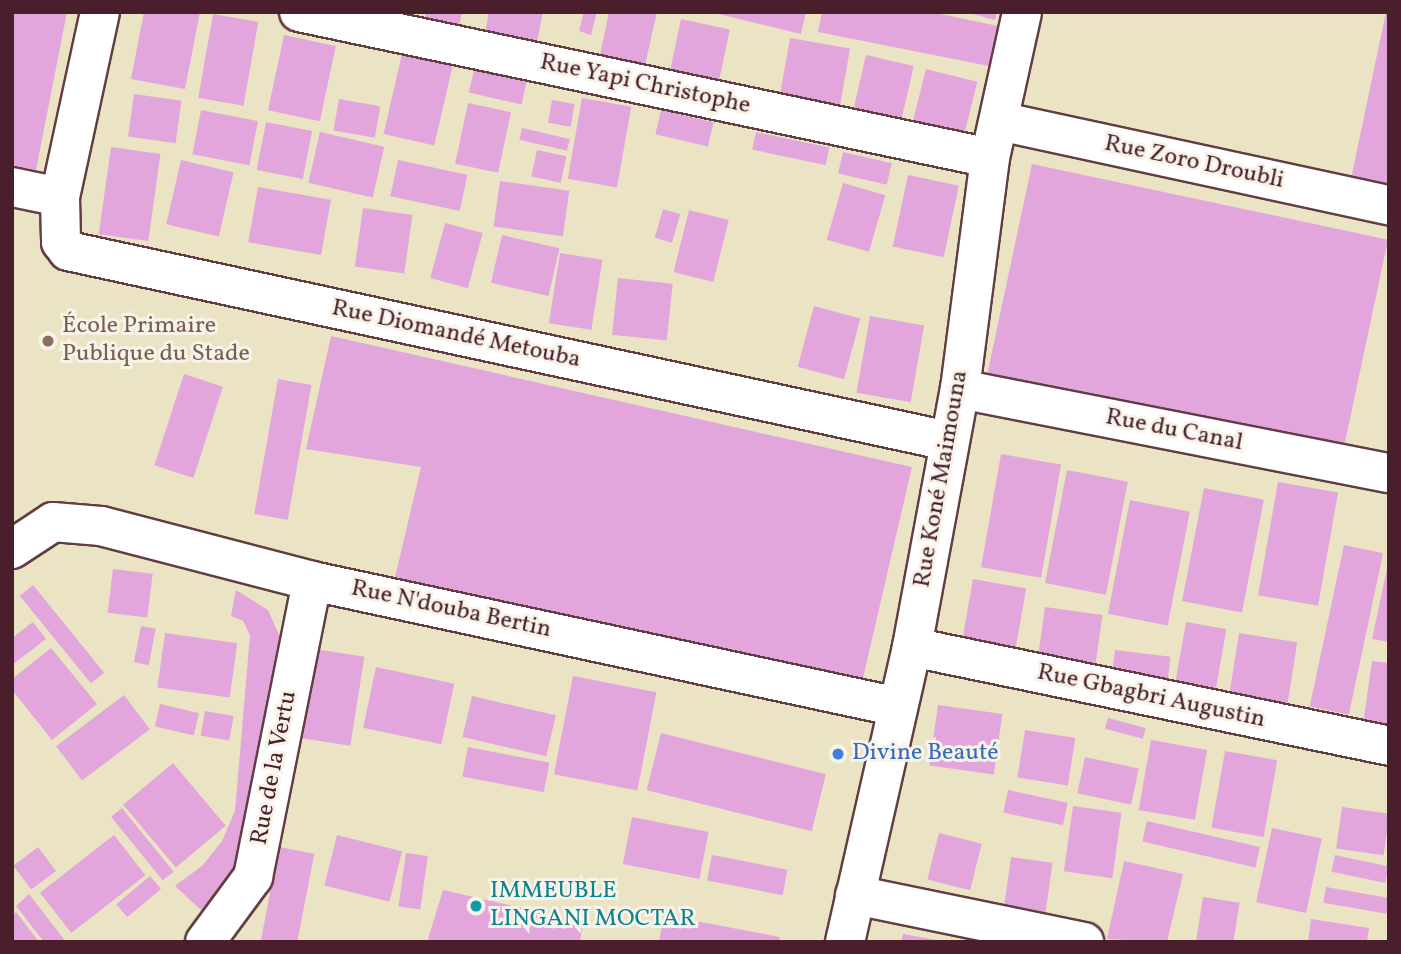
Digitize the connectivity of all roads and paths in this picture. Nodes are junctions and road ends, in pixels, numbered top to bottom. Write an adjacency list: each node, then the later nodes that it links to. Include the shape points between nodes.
1 (100, 12): 7 (street, Rue Diomandé Metouba)
2 (299, 12): 5 (street, Rue Yapi Christophe)
3 (1022, 12): 4 (street, Rue Koné Maimouna)
4 (999, 121): 5 (street, Rue Koné Maimouna); 8 (street, Rue Zoro Droubli)
5 (990, 158): 9 (street, Rue Koné Maimouna)
6 (12, 187): 7 (street)
7 (61, 197): 10 (street, Rue Diomandé Metouba, via 61,242 68,251)
8 (1389, 205)
9 (960, 389): 10 (street, Rue Koné Maimouna); 11 (street, Rue du Canal)
10 (948, 441): 14 (street, Rue Koné Maimouna)
11 (1389, 473)
12 (12, 549): 13 (street, Rue N'douba Bertin, via 53,522 100,526)
13 (312, 581): 15 (street, Rue N'douba Bertin); 18 (street, Rue de la Vertu, via 253,877)
14 (912, 647): 15 (street, Rue Koné Maimouna); 16 (street, Rue Gbagbri Augustin)
15 (898, 707): 17 (street, Rue Koné Maimouna)
16 (1389, 746)
17 (855, 895): 19 (street, Rue Koné Maimouna); 20 (street)
18 (205, 942)
19 (845, 942)
20 (1084, 942)

